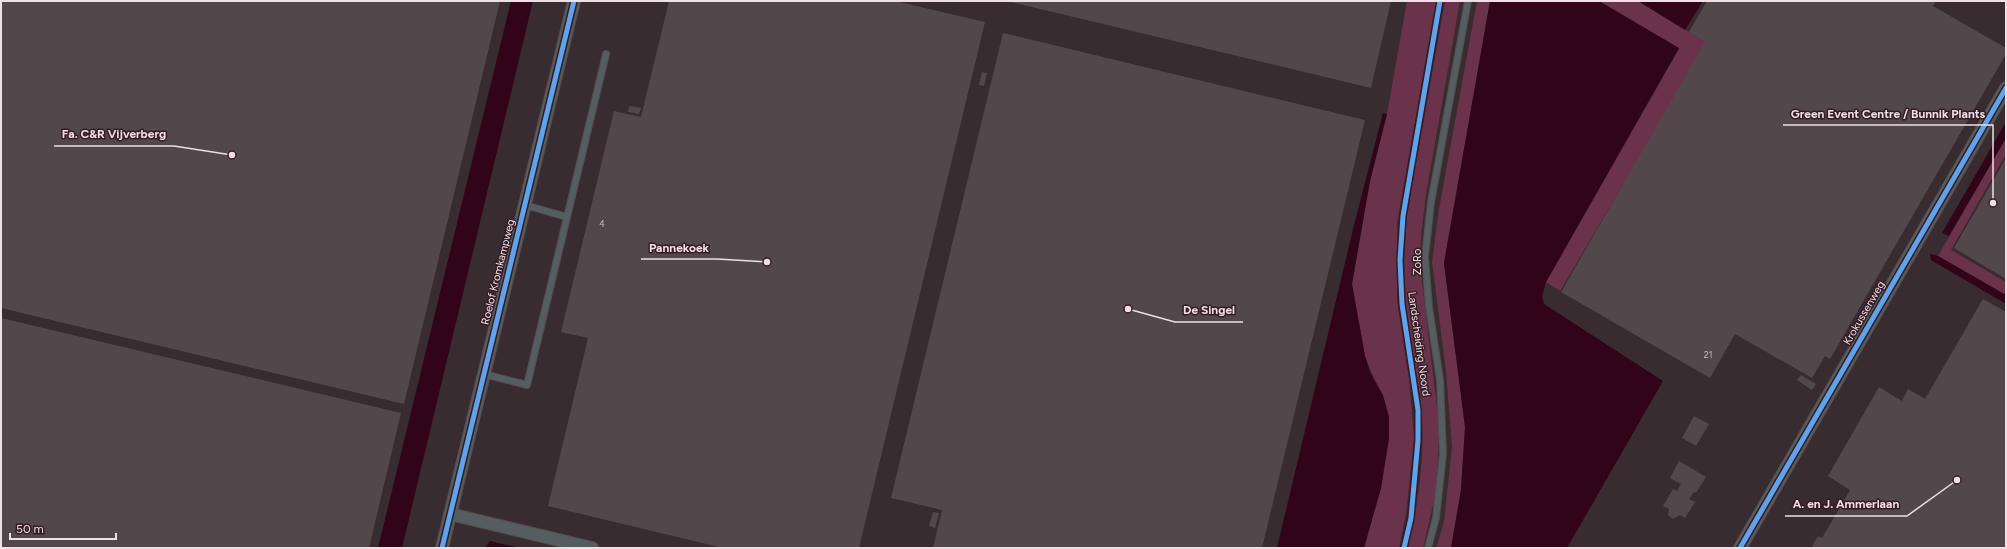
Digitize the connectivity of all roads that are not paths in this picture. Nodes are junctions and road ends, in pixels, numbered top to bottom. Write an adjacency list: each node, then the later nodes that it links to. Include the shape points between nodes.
1 (574, 1): 5 (street, Roelof Kromkampweg)
2 (1468, 1): 11 (lane, ZoRo, via 1431,202 1425,258 1429,307 1440,380 1443,454 1436,518)
3 (606, 54): 6 (lane)
4 (2006, 88): 12 (street, Krokussenweg)
5 (525, 205): 6 (lane); 7 (street, Roelof Kromkampweg)
6 (567, 217): 7 (lane, via 527,385)
7 (484, 374): 8 (street, Roelof Kromkampweg)
8 (450, 514): 9 (street, Roelof Kromkampweg); 10 (street)
9 (442, 548)
10 (592, 548)
11 (1428, 548)
12 (1740, 548)

